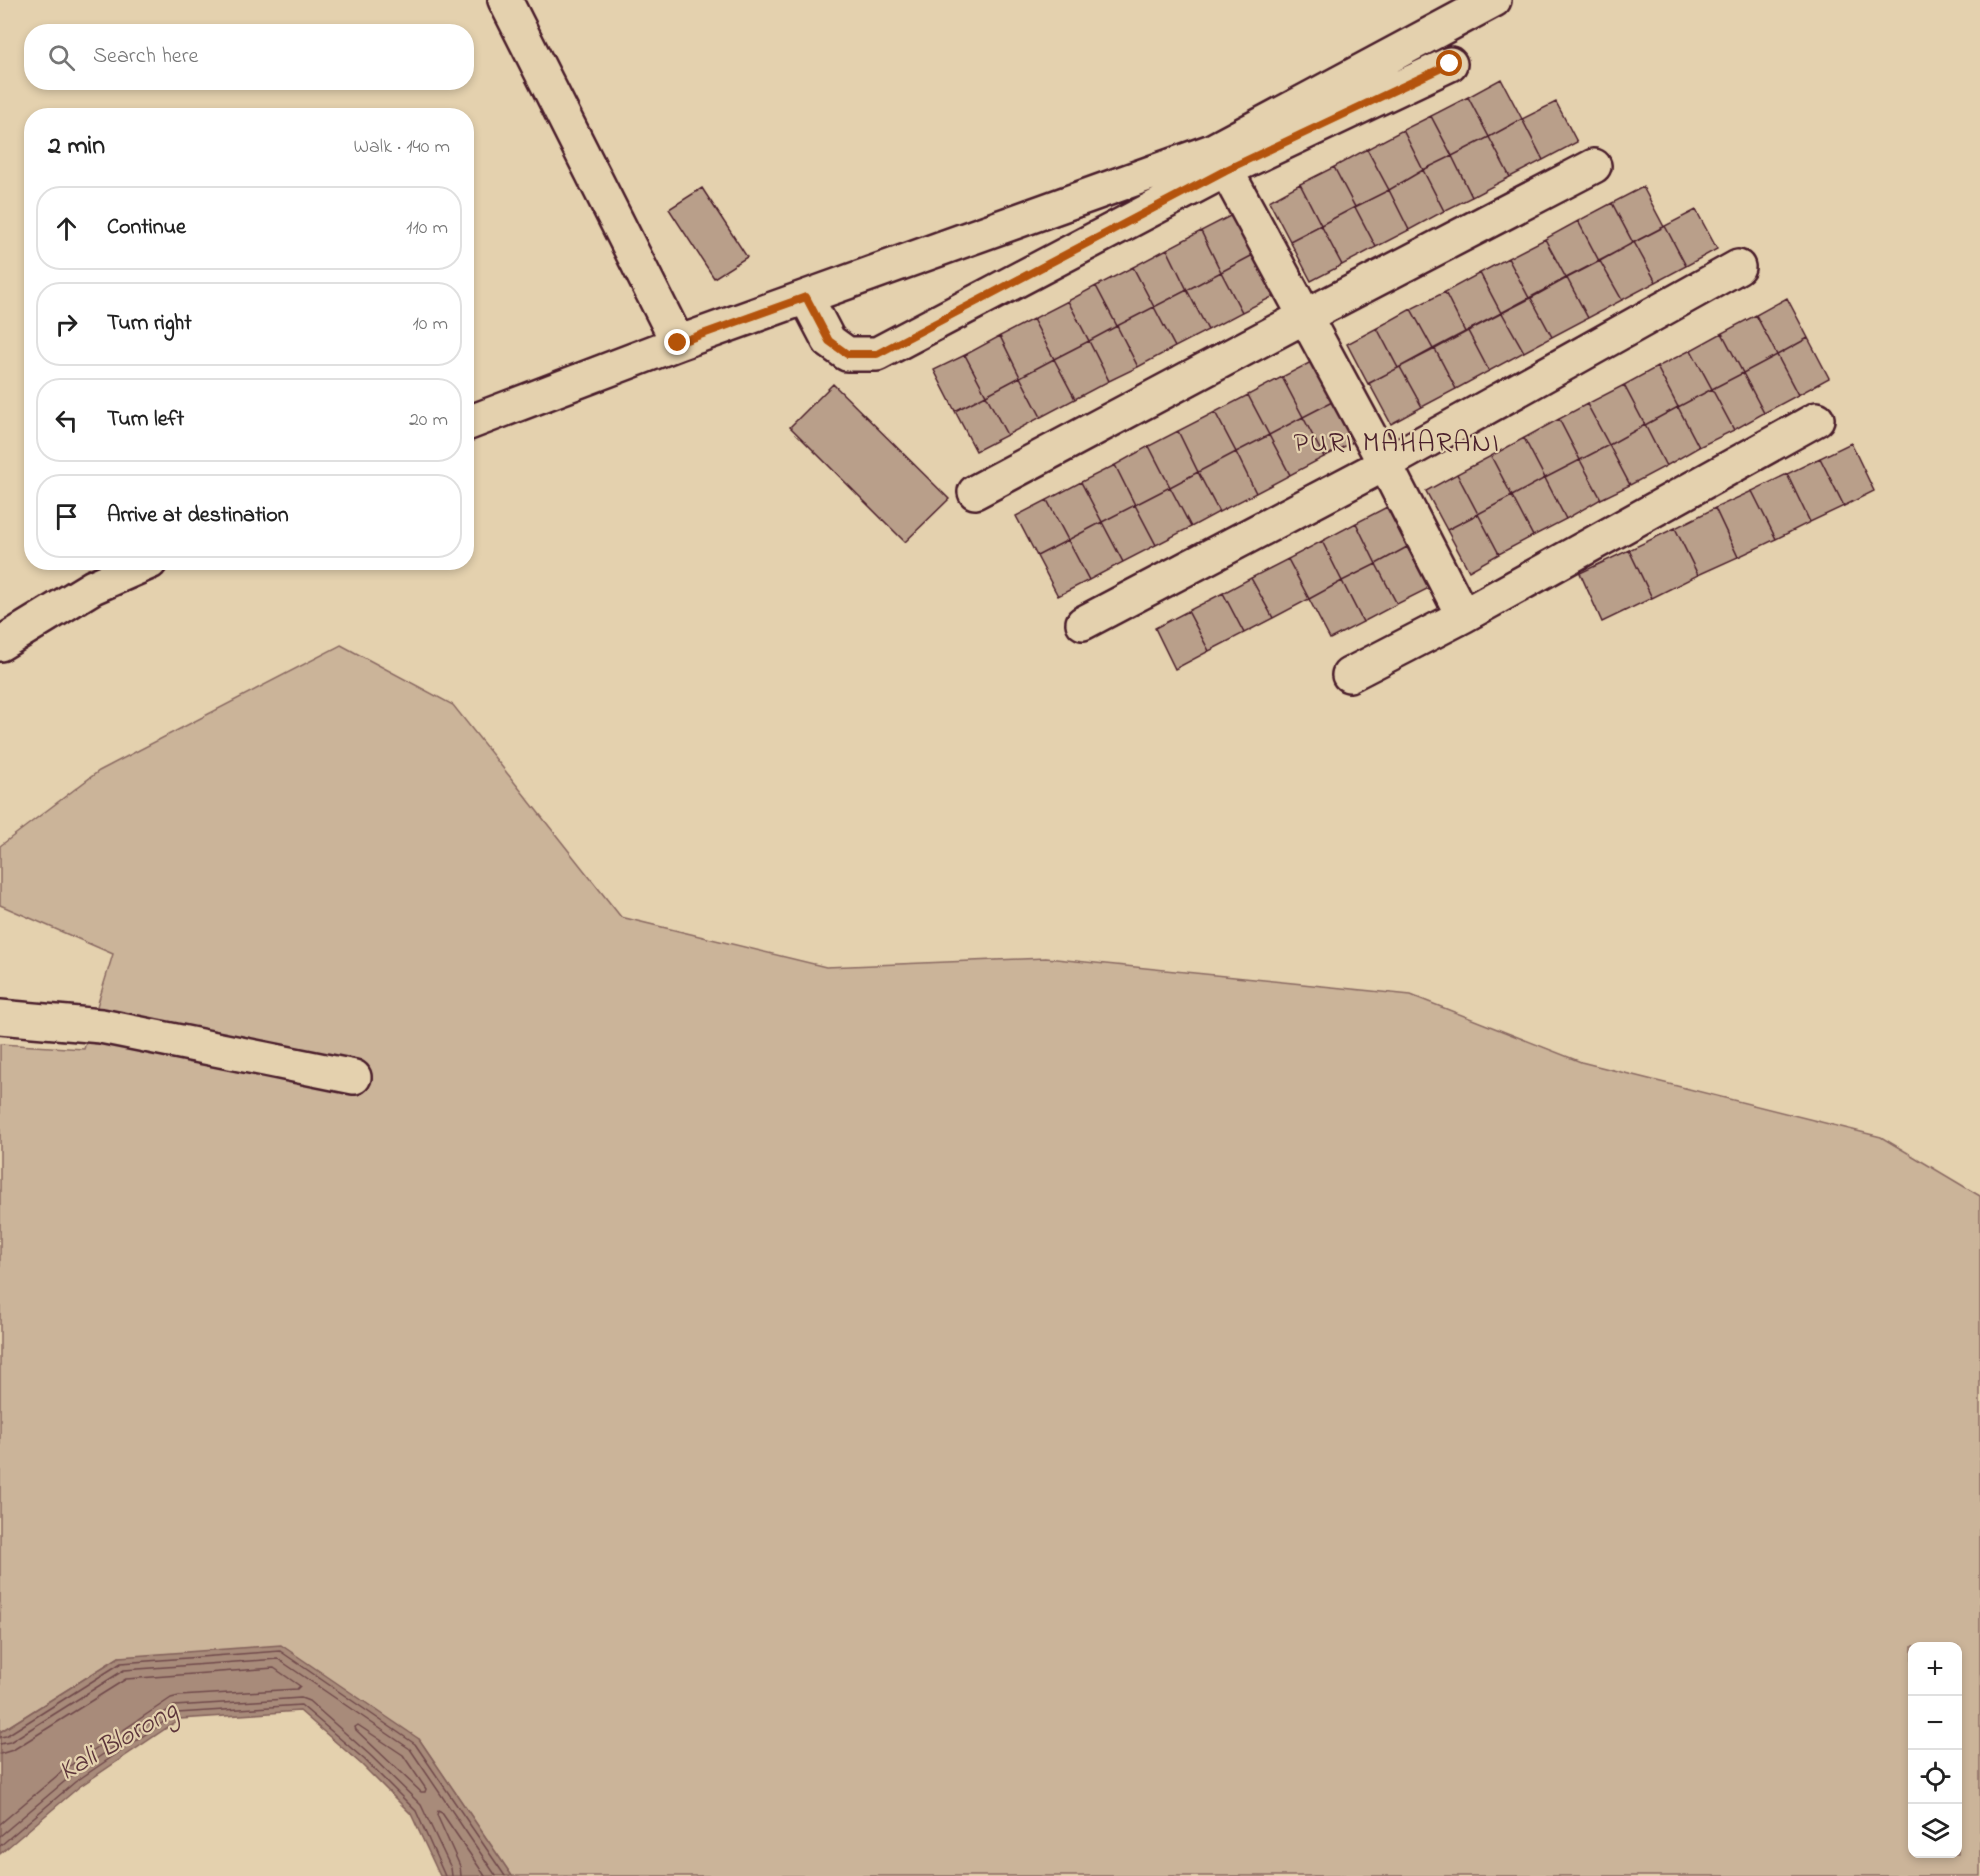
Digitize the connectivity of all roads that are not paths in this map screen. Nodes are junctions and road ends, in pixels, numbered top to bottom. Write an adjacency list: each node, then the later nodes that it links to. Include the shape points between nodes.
1 (505, 0): 9 (street)
2 (1494, 0): 7 (street, via 1212,151)
3 (1450, 64): 5 (street)
4 (1594, 166): 8 (street)
5 (1226, 170): 7 (street, via 877,354 847,354 829,341); 8 (street)
6 (1738, 267): 12 (street)
7 (806, 297): 9 (street)
8 (1304, 317): 12 (street); 13 (street)
9 (678, 343): 11 (street)
10 (1817, 419): 15 (street)
11 (474, 421)
12 (1385, 464): 15 (street); 16 (street)
13 (975, 492)
14 (132, 570): 17 (street, via 93,587)
15 (1463, 616): 18 (street)
16 (1083, 623)
17 (0, 644)
18 (1349, 675)
19 (0, 1017): 20 (street, via 101,1026)
20 (354, 1077)

